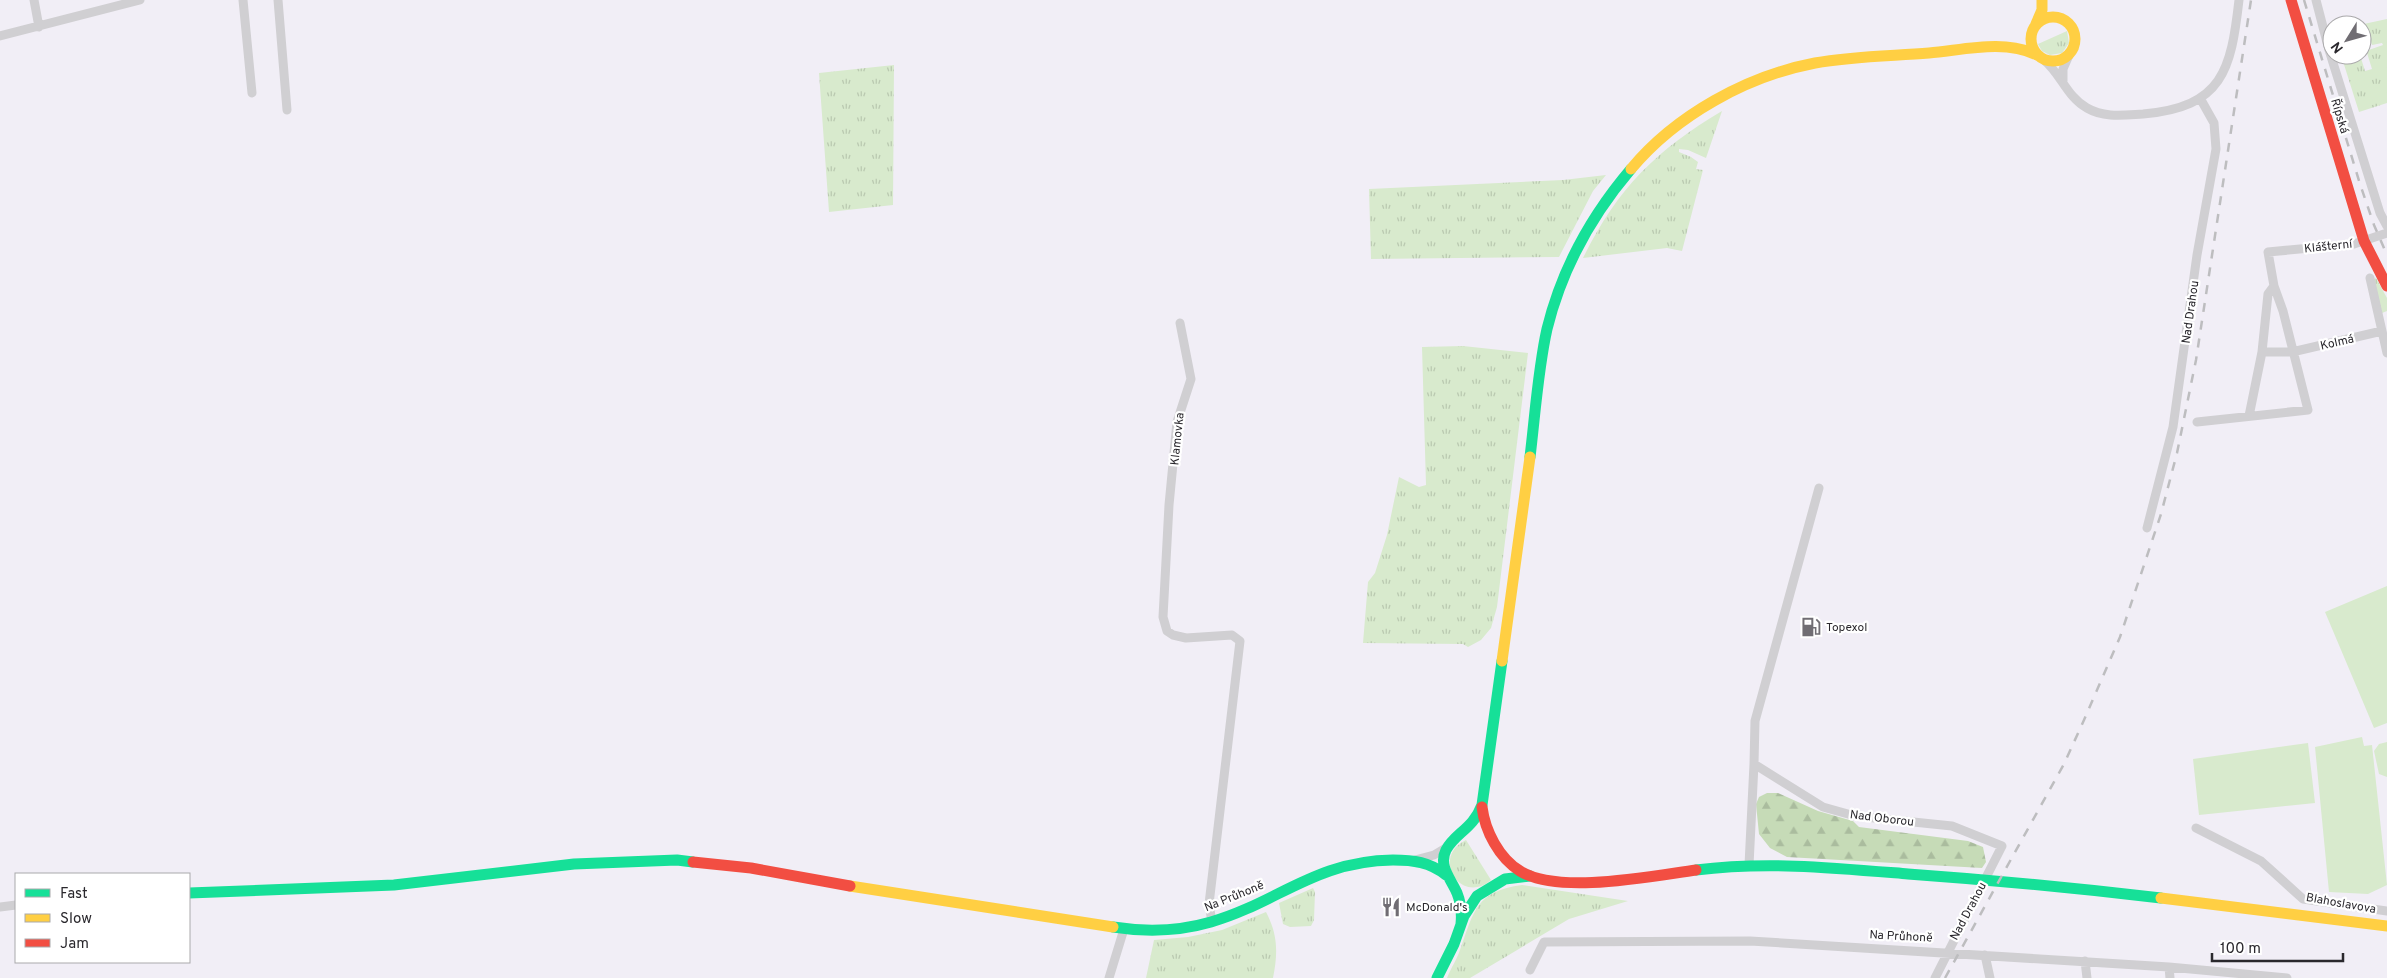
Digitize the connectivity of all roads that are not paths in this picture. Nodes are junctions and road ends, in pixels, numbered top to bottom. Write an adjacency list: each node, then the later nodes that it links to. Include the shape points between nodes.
1 (34, 0): 11 (street)
2 (140, 0): 11 (street)
3 (244, 0): 18 (street)
4 (278, 0): 20 (street)
5 (2042, 0): 12 (main road, via 2042,10)
6 (2047, 0): 10 (main road)
7 (2240, 0): 19 (street, via 2228,64)
8 (2291, 0): 23 (main road, Řípská)
9 (2317, 5): 21 (street, via 2328,50 2380,213)
10 (2060, 18): 12 (main road, via 2050,16); 15 (main road, via 2074,33 2075,44)
11 (39, 27): 13 (street)
12 (2034, 27): 14 (main road, via 2022,38); 16 (main road, via 2031,44)
13 (0, 36)
14 (2001, 48): 16 (main road, via 2025,49); 37 (main road, via 1842,59 1801,66 1764,78 1711,102 1670,130 1635,162 1598,208 1568,262 1547,330)
15 (2070, 53): 16 (main road, via 2055,62); 17 (street, via 2063,70)
16 (2040, 57): 17 (street)
17 (2064, 84): 19 (street, via 2081,104 2109,115 2170,111)
18 (252, 93)
19 (2200, 98): 35 (street, Nad Drahou, via 2214,123 2216,149 2197,255 2173,426)
20 (287, 110)
21 (2387, 226)
22 (2387, 233): 23 (street, Klášterní)
23 (2364, 241): 25 (street, Klášterní, via 2268,252); 26 (main road, Řípská)
24 (2370, 278): 28 (street)
25 (2274, 286): 29 (street, via 2268,294); 30 (street)
26 (2387, 286)
27 (1180, 323): 53 (street, Klamovka, via 1191,379 1178,416 1163,617 1167,631 1173,635 1186,638 1232,635 1240,641 1209,904)
28 (2382, 331): 30 (street, Kolmá); 31 (street)
29 (2262, 352): 30 (street, Kolmá); 32 (street)
30 (2292, 352): 32 (street, via 2308,410)
31 (2387, 353)
32 (2249, 416): 33 (street)
33 (2197, 422)
34 (1819, 488): 36 (street, via 1755,720)
35 (2147, 528)
36 (1754, 764): 42 (street, Nad Oborou, via 1823,807 1855,816 1952,826); 45 (street)
37 (1482, 805): 39 (main road, via 1473,824); 40 (main road, via 1485,825)
38 (2196, 828): 52 (street, Blahoslavova, via 2261,861 2303,899)
39 (1462, 835): 40 (main road, via 1478,833); 41 (main road)
40 (1493, 840): 43 (main road)
41 (1449, 846): 44 (street, Na Průhoně, via 1434,855); 47 (main road, via 1444,860)
42 (2002, 846): 57 (street, Nad Drahou)
43 (1502, 854): 46 (main road, via 1513,866); 48 (main road, via 1503,871)
44 (1415, 860): 47 (main road, Na Průhoně, via 1436,866); 53 (main road, Na Průhoně, via 1342,865)
45 (1749, 865): 46 (main road, via 1601,884); 55 (main road, via 2031,884)
46 (1532, 876): 48 (main road, via 1511,877)
47 (1449, 879): 48 (main road, via 1466,892); 54 (main road, via 1461,907)
48 (1489, 888): 54 (main road, via 1473,901)
49 (190, 893): 56 (main road, Na Průhoně, via 394,885 574,864 669,860 751,868 910,897)
50 (15, 905): 51 (street)
51 (0, 907)
52 (2387, 911)
53 (1212, 922): 56 (main road, Na Průhoně, via 1172,930)
54 (1461, 924): 63 (main road)
55 (2387, 926)
56 (1124, 929): 62 (street)
57 (1946, 952): 58 (street, Na Průhoně); 61 (street, Na Průhoně, via 1750,940 1544,942); 64 (street, Nad Drahou)
58 (1985, 955): 59 (street, Na Průhoně); 65 (street)
59 (2085, 961): 60 (street, Na Průhoně); 66 (street)
60 (2169, 967): 67 (street); 68 (street, Na Průhoně)
61 (1530, 970)
62 (1109, 978)
63 (1438, 978)
64 (1935, 978)
65 (1990, 978)
66 (2087, 978)
67 (2170, 978)
68 (2286, 978)

